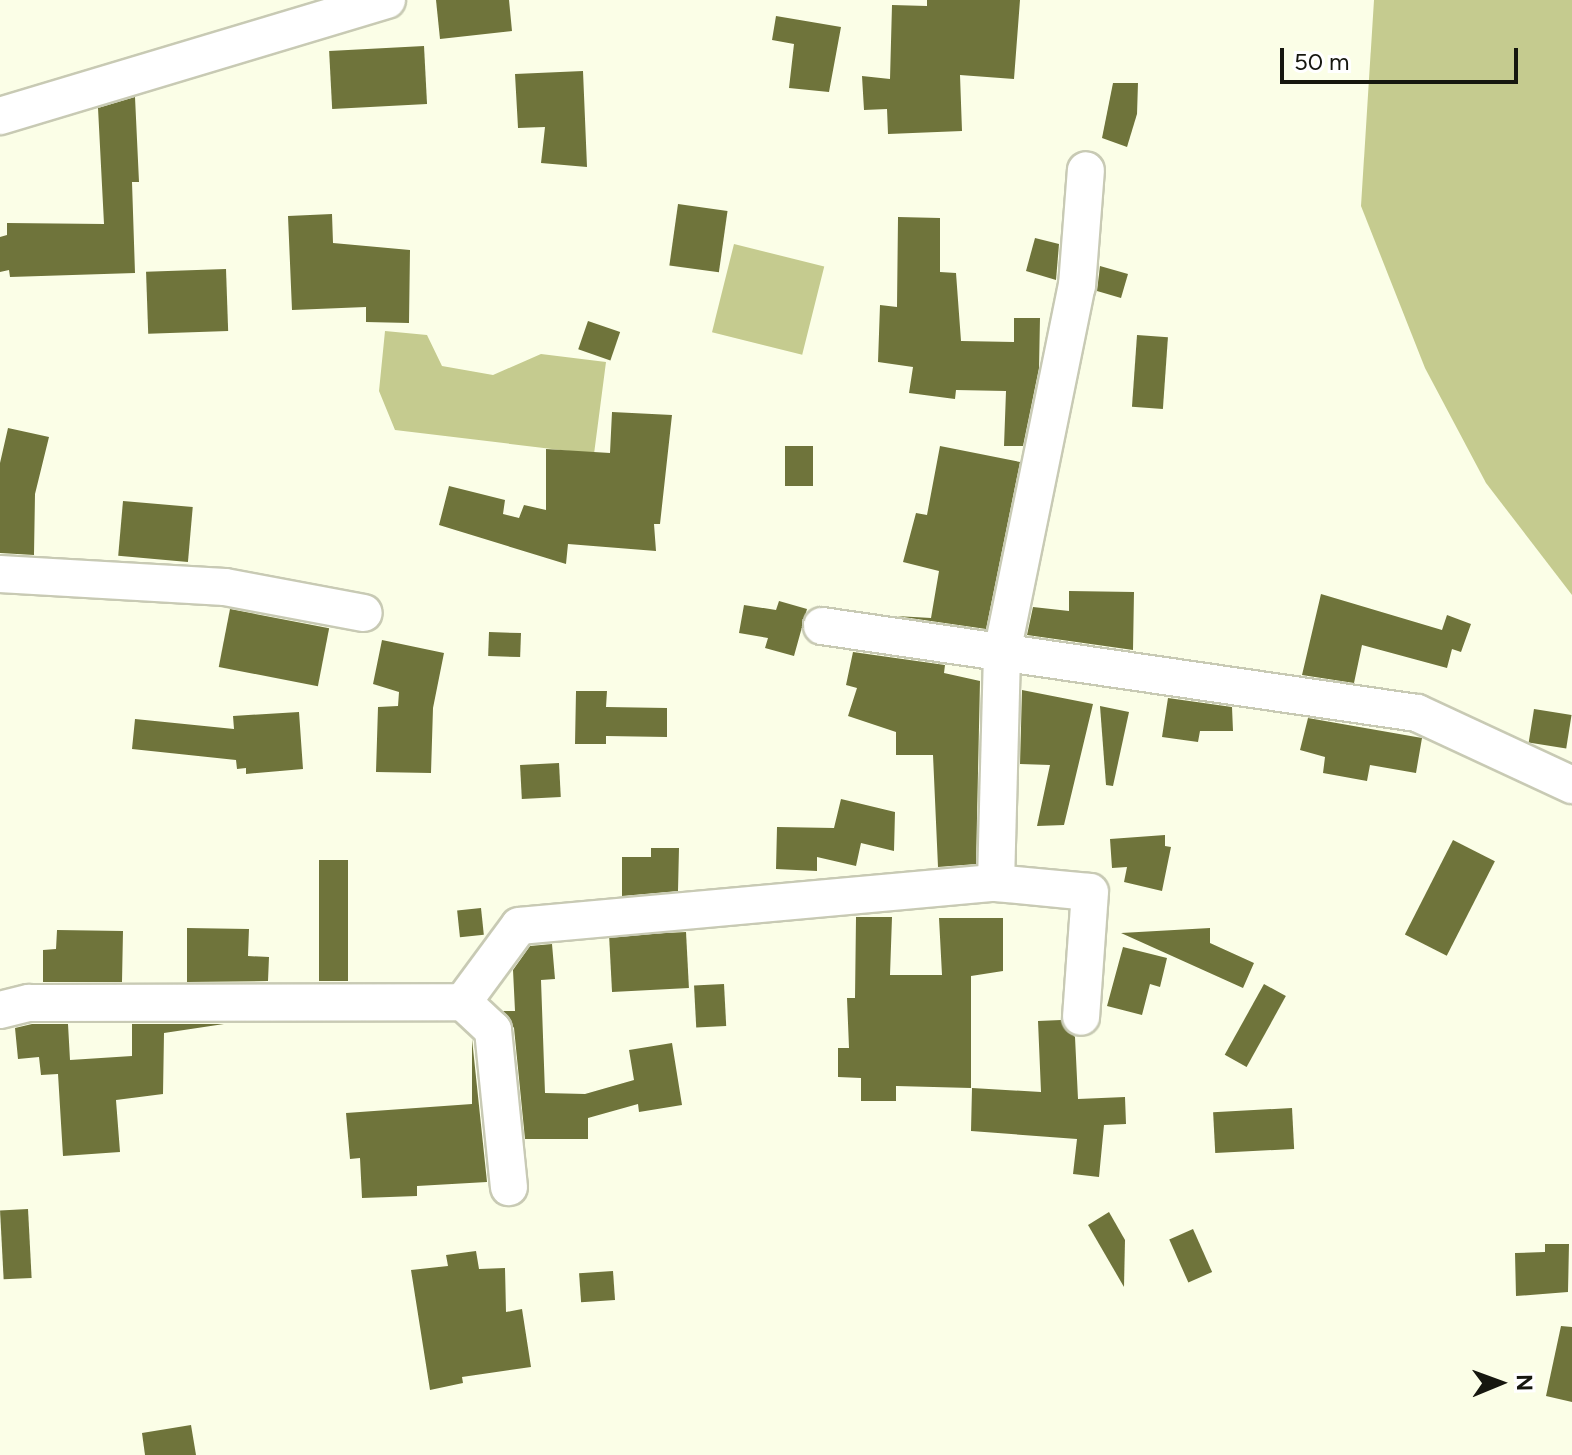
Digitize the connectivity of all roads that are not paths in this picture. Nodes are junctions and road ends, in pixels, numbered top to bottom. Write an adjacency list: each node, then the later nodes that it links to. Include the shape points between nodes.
1 (387, 0): 2 (street)
2 (0, 116)
3 (1086, 170): 7 (street, via 1077,286)
4 (0, 574): 5 (street, via 225,587)
5 (364, 613)
6 (822, 626): 7 (street)
7 (1002, 653): 8 (street, via 1417,713); 9 (street)
8 (1572, 785)
9 (996, 883): 10 (street, via 519,926); 12 (street, via 1090,892)
10 (463, 1002): 11 (street, via 29,1003); 13 (street, via 493,1030)
11 (0, 1010)
12 (1081, 1017)
13 (509, 1187)

